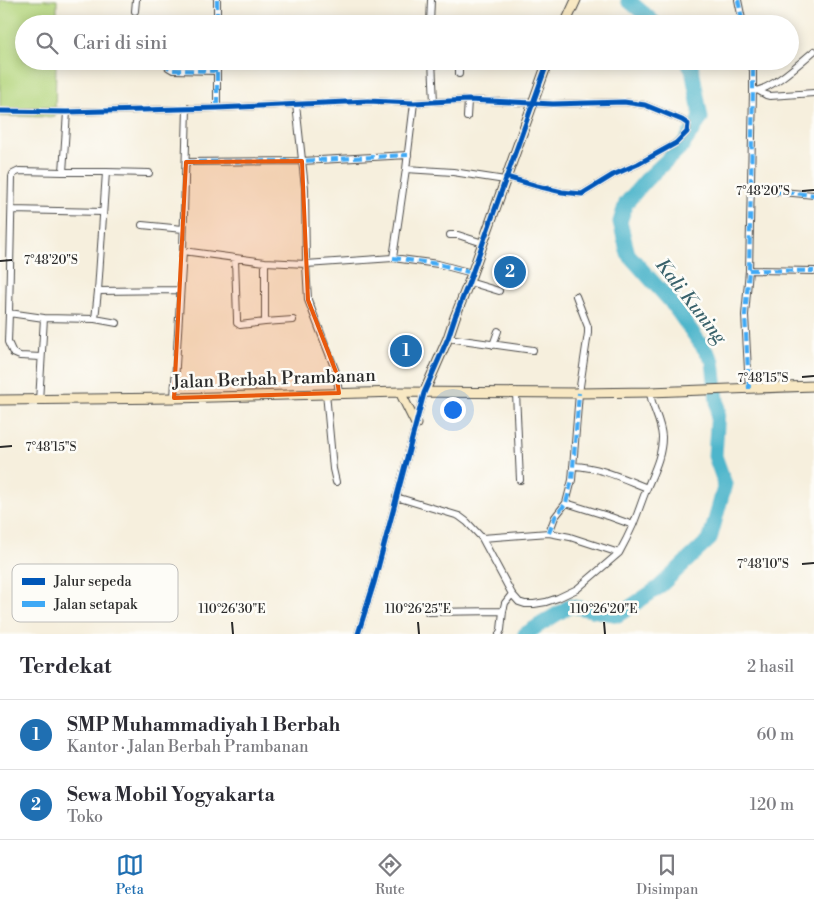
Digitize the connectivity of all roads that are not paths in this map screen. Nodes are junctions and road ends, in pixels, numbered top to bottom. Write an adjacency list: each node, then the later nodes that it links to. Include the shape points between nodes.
1 (136, 0): 6 (street)
2 (217, 0): 7 (street)
3 (430, 0): 8 (street)
4 (576, 0): 9 (main road)
5 (738, 0): 10 (street)
6 (135, 11)
7 (217, 15)
8 (430, 15)
9 (569, 15)
10 (741, 15)
11 (814, 51): 12 (street)
12 (799, 64)
13 (173, 70): 19 (street)
14 (432, 70): 24 (street)
15 (459, 70): 20 (street)
16 (545, 70): 26 (main road)
17 (753, 70): 21 (street)
18 (792, 70): 21 (street)
19 (217, 71): 29 (street)
20 (459, 74)
21 (756, 91): 22 (street, via 770,96); 41 (street)
22 (814, 93)
23 (468, 100): 24 (street); 26 (street); 32 (street)
24 (434, 102): 25 (street)
25 (414, 103): 27 (street); 33 (street)
26 (532, 103): 40 (main road); 40 (street, via 624,102 645,105 682,120 688,124 687,132 676,143 582,194)
27 (296, 104): 29 (street); 34 (street)
28 (187, 108): 29 (street); 31 (street); 35 (street)
29 (217, 108)
30 (0, 111): 31 (street)
31 (67, 112): 37 (street)
32 (467, 117)
33 (408, 155): 34 (street); 36 (street)
34 (302, 161): 35 (street); 53 (street)
35 (186, 162): 46 (street)
36 (406, 169): 40 (street); 50 (street)
37 (63, 172): 38 (street); 43 (street, via 15,172)
38 (106, 172): 39 (street); 44 (street)
39 (149, 173)
40 (506, 178): 48 (main road)
41 (750, 189): 42 (street); 54 (street)
42 (814, 195)
43 (12, 210): 44 (street); 61 (street)
44 (103, 212): 58 (street)
45 (142, 225): 46 (street)
46 (184, 229): 49 (street)
47 (450, 234): 48 (street)
48 (483, 243): 56 (main road)
49 (183, 251): 51 (street); 57 (street)
50 (393, 258): 53 (street); 56 (street, via 438,264)
51 (235, 259): 52 (street); 65 (street, via 238,323)
52 (265, 262): 53 (street); 65 (street)
53 (306, 264): 77 (street, via 308,300 336,372)
54 (749, 270): 55 (street); 73 (street, via 745,315)
55 (814, 271)
56 (471, 278): 59 (street); 68 (main road)
57 (180, 290): 58 (street); 81 (street)
58 (98, 291): 63 (street)
59 (499, 291)
60 (576, 296): 80 (street, via 588,326)
61 (9, 313): 62 (street); 71 (street, via 8,342 13,353)
62 (44, 318): 63 (street); 71 (street)
63 (95, 319): 66 (street)
64 (293, 320): 65 (street)
65 (265, 322)
66 (117, 323)
67 (498, 331): 69 (street)
68 (448, 338): 69 (street); 78 (main road)
69 (493, 345): 70 (street)
70 (533, 350)
71 (41, 357): 83 (street)
72 (814, 386): 73 (main road, Jalan Berbah Prambanan)
73 (749, 389): 75 (main road, Jalan Berbah Prambanan)
74 (400, 392): 77 (main road, Jalan Berbah Prambanan); 78 (main road, Jalan Berbah Prambanan); 84 (main road)
75 (650, 392): 80 (main road, Jalan Berbah Prambanan); 88 (street, via 662,443 658,465)
76 (326, 393): 77 (main road, Jalan Berbah Prambanan); 81 (main road, Jalan Berbah Prambanan); 87 (street)
77 (339, 393)
78 (424, 393): 79 (main road, Jalan Berbah Prambanan); 84 (street)
79 (516, 393): 80 (main road, Jalan Berbah Prambanan); 86 (street)
80 (579, 393): 85 (street)
81 (174, 398): 83 (main road, Jalan Berbah Prambanan)
82 (0, 400): 83 (main road, Jalan Berbah Prambanan)
83 (39, 401)
84 (416, 424): 89 (street)
85 (573, 466): 88 (street, via 599,469); 90 (street)
86 (520, 480)
87 (336, 482)
88 (647, 488): 91 (street)
89 (396, 497): 93 (street, via 459,516); 98 (street)
90 (566, 503): 91 (street); 92 (street, via 555,517)
91 (633, 525): 94 (street)
92 (549, 533): 93 (street); 94 (street)
93 (482, 538): 95 (street)
94 (619, 553): 95 (street, via 577,589 558,598 525,604 518,602)
95 (512, 594): 96 (street)
96 (503, 611): 97 (street); 99 (street)
97 (428, 612)
98 (358, 634)
99 (499, 634)

